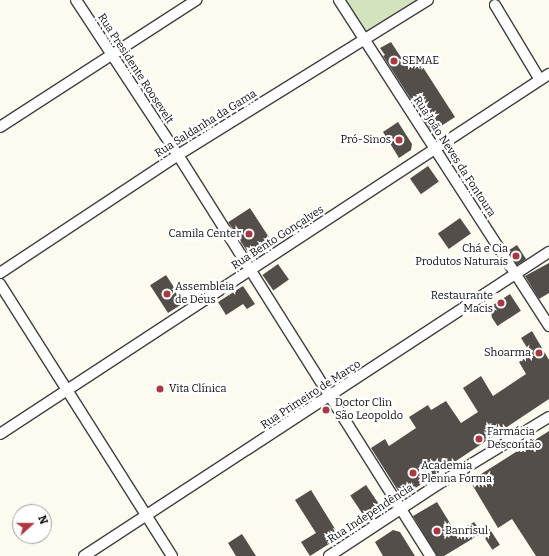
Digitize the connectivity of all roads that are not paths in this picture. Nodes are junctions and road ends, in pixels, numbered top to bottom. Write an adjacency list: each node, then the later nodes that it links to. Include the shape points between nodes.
1 (76, 0): 7 (street, Rua Presidente Roosevelt)
2 (196, 0): 7 (street)
3 (339, 0): 6 (street, Rua João Neves da Fontoura)
4 (428, 0): 6 (street, Rua Saldanha da Gama)
5 (496, 5): 9 (street)
6 (365, 40): 11 (street, Rua João Neves da Fontoura); 12 (street, Rua Saldanha da Gama)
7 (111, 54): 10 (street); 12 (street, Rua Presidente Roosevelt)
8 (549, 74): 9 (street, Rua Bento Gonçalves)
9 (540, 80): 11 (street, Rua Bento Gonçalves)
10 (0, 127)
11 (434, 150): 14 (street, Rua Bento Gonçalves); 16 (street, Rua João Neves da Fontoura)
12 (178, 155): 14 (street, Rua Presidente Roosevelt); 15 (street, Rua Saldanha da Gama)
13 (549, 252): 16 (street, Rua Primeiro de Março)
14 (252, 270): 19 (street, Rua Bento Gonçalves); 20 (street, Rua Presidente Roosevelt)
15 (0, 273)
16 (515, 274): 18 (street, Rua João Neves da Fontoura); 20 (street, Rua Primeiro de Março)
17 (0, 284): 19 (street)
18 (549, 326)
19 (68, 390): 22 (street, Rua Bento Gonçalves); 24 (street)
20 (332, 396): 23 (street, Rua Presidente Roosevelt); 24 (street, Rua Primeiro de Março)
21 (549, 417): 23 (street, Rua Independência)
22 (0, 434)
23 (402, 508): 27 (street, Rua Independência); 28 (street, Rua Presidente Roosevelt)
24 (146, 516): 25 (street, Rua Primeiro de Março); 26 (street)
25 (84, 556)
26 (172, 556)
27 (329, 556)
28 (431, 556)

